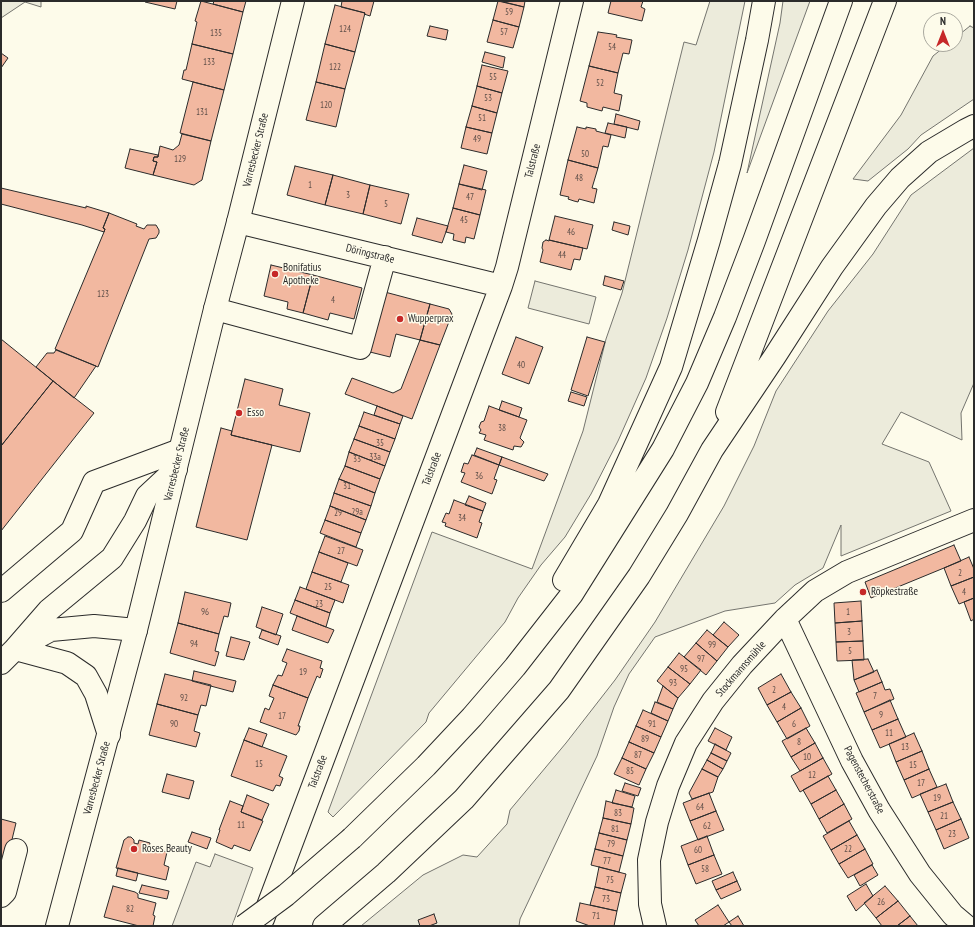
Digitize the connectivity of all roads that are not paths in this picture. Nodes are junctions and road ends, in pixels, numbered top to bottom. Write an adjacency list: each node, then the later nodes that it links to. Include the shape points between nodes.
1 (293, 1): 7 (main road, Varresbecker Straße)
2 (572, 1): 9 (main road, Talstraße)
3 (764, 1): 18 (main road, via 730,164 671,367 609,504 556,594 496,668)
4 (841, 1): 18 (main road, via 725,317 697,383 663,449 572,594)
5 (885, 1): 11 (main road)
6 (974, 126): 11 (main road, via 929,152 900,178 876,206 832,267)
7 (238, 222): 8 (main road, Döringstraße); 10 (main road, Varresbecker Straße)
8 (385, 258): 9 (main road, Döringstraße); 10 (main road, via 360,348)
9 (501, 286): 24 (main road, Talstraße)
10 (215, 309): 12 (main road, Varresbecker Straße)
11 (712, 450): 25 (main road, via 639,576 559,690 464,799 386,873)
12 (178, 460): 14 (main road, via 94,482 72,531); 16 (main road, Varresbecker Straße); 17 (main road, via 147,496 112,558 49,610)
13 (974, 520): 15 (main road, Stockmannsmühle, via 848,572 815,591)
14 (1, 591)
15 (785, 619): 26 (main road, Stockmannsmühle, via 713,701 686,743 657,822 649,860 650,904); 27 (main road, Pagenstecherstraße, via 852,761 879,810 920,874 953,915)
16 (136, 630): 17 (main road, via 94,626 51,630); 19 (main road, Varresbecker Straße)
17 (8, 656): 19 (main road, via 66,663 86,676 96,694)
18 (472, 717): 23 (main road, bridge, via 352,838 286,895)
19 (109, 734): 22 (main road, Varresbecker Straße)
20 (16, 850): 21 (main road, via 5,892)
21 (1, 896)
22 (57, 926)
23 (244, 926)
24 (260, 926)
25 (324, 926)
26 (655, 926)
27 (966, 926)

